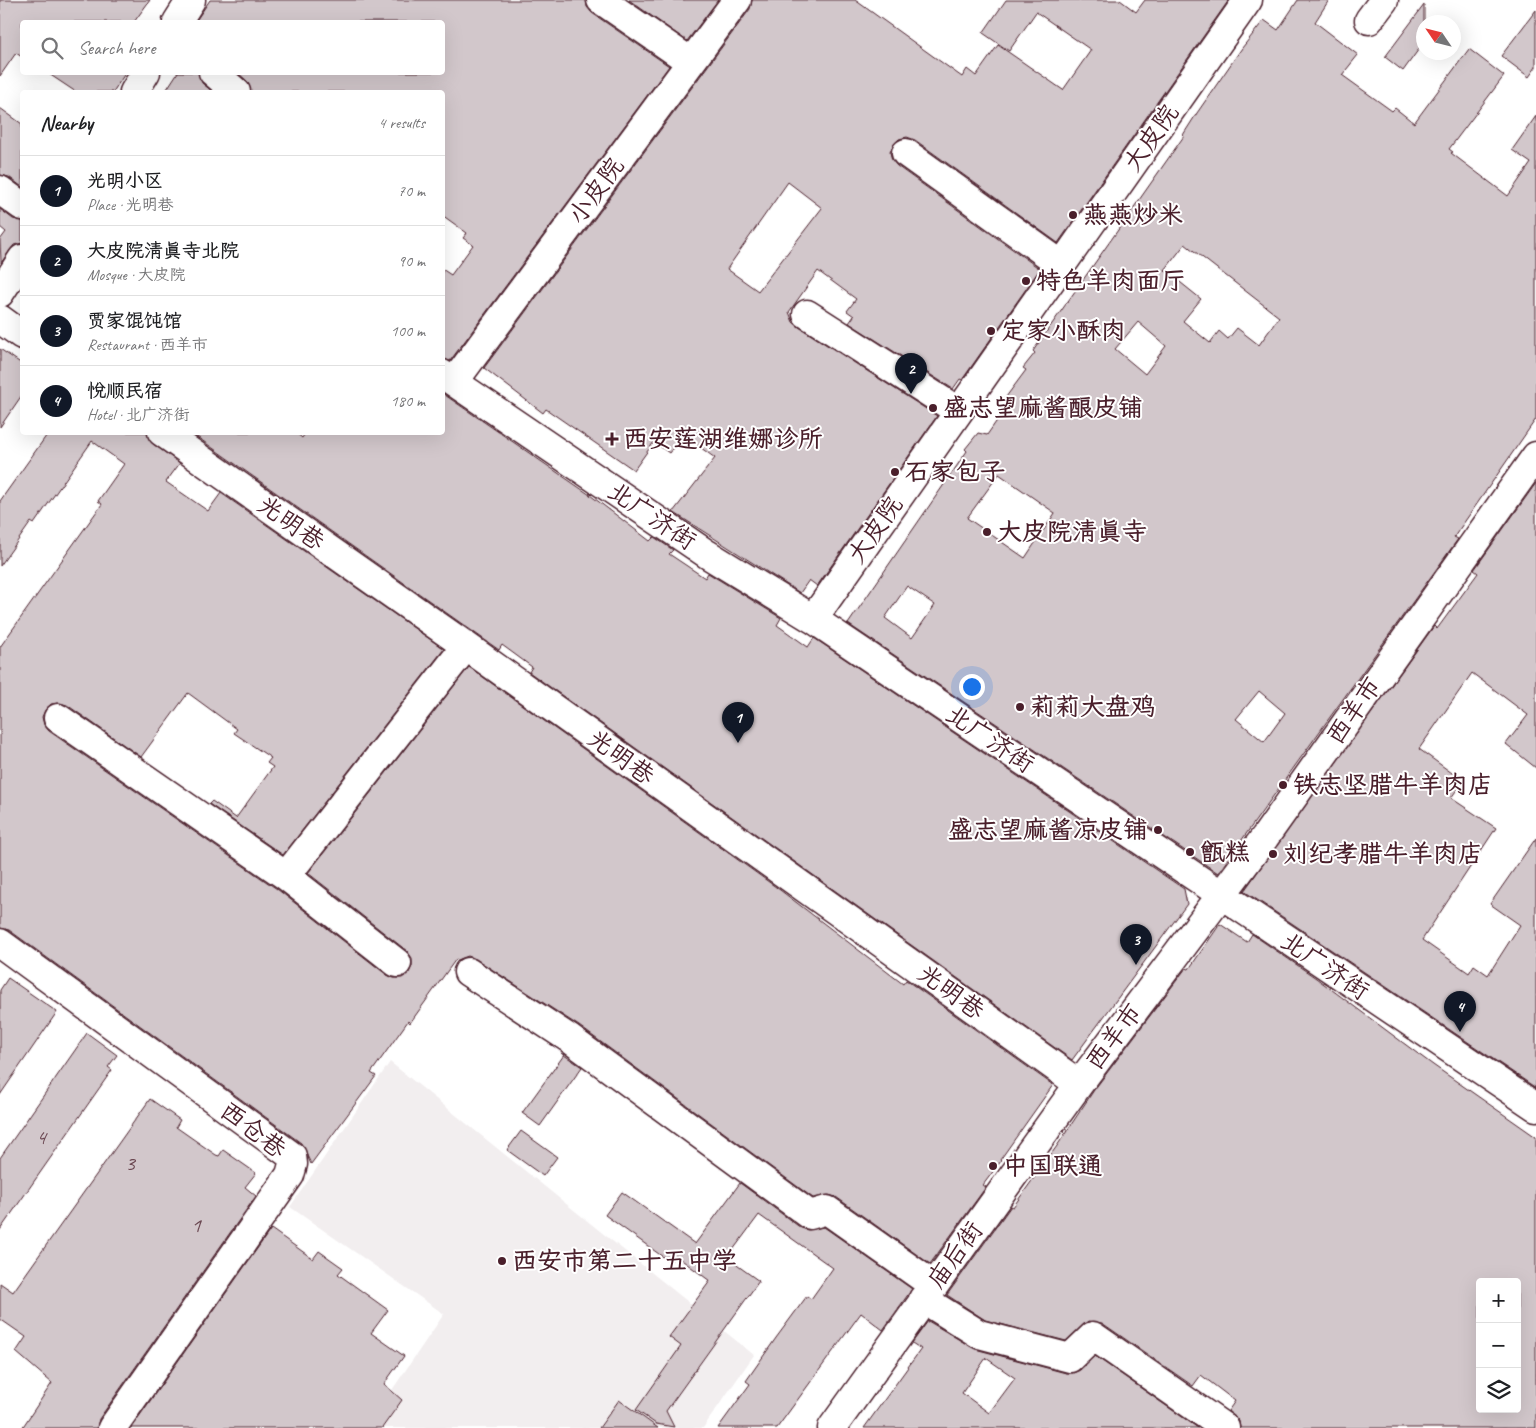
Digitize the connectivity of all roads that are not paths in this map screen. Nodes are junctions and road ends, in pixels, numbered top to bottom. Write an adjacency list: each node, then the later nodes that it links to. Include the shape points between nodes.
1 (191, 0): 5 (street)
2 (601, 0): 6 (street)
3 (737, 0): 6 (street, 小皮院)
4 (1248, 0): 15 (street, 大皮院)
5 (178, 20)
6 (691, 62): 20 (street, 小皮院)
7 (144, 75): 9 (street)
8 (217, 75): 10 (street)
9 (135, 90)
10 (234, 90)
11 (906, 153): 15 (street)
12 (0, 190): 13 (street)
13 (20, 205)
14 (20, 262): 16 (street)
15 (1062, 265): 21 (street, 大皮院)
16 (0, 294)
17 (806, 314): 21 (street)
18 (0, 319): 19 (street)
19 (20, 334)
20 (448, 378): 24 (street, 北广济街, via 707,554)
21 (958, 411): 24 (street, 大皮院)
22 (166, 435): 25 (street, 光明巷)
23 (1536, 456): 28 (street, 西羊市)
24 (813, 619): 28 (street, 北广济街)
25 (466, 646): 27 (street); 32 (street, 光明巷)
26 (58, 718): 27 (street)
27 (286, 876): 30 (street)
28 (1220, 896): 32 (street, 西羊市); 33 (street, 北广济街)
29 (0, 943): 35 (street, 西仓巷, via 292,1156 290,1175)
30 (397, 963)
31 (468, 972): 34 (street, via 570,1039 810,1215 827,1210)
32 (1079, 1084): 34 (street, 庙后街)
33 (1535, 1106)
34 (928, 1292): 36 (street, 庙后街); 37 (street, via 979,1334 1070,1358 1093,1336)
35 (112, 1428)
36 (832, 1428)
37 (1225, 1428)

